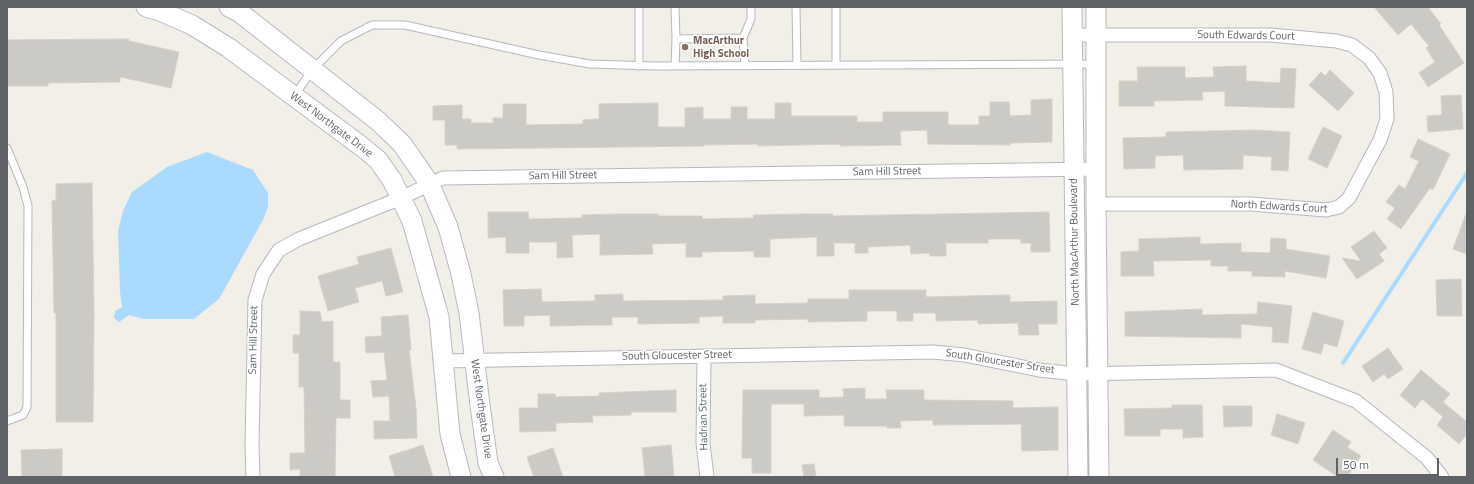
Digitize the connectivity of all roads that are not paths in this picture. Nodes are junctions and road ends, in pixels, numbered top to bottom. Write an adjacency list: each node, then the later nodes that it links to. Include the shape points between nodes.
1 (146, 7): 22 (main road, West Northgate Drive, via 186,22 215,38)
2 (229, 7): 21 (main road, West Northgate Drive, via 239,12)
3 (639, 7): 18 (lane)
4 (675, 7): 13 (lane)
5 (751, 7): 12 (lane, via 751,19)
6 (796, 7): 16 (lane)
7 (836, 7): 17 (lane)
8 (1072, 7): 10 (main road, North MacArthur Boulevard)
9 (1096, 7): 11 (main road, North MacArthur Boulevard)
10 (1072, 35): 11 (street, South Edwards Court); 14 (main road, North MacArthur Boulevard)
11 (1097, 35): 15 (main road, North MacArthur Boulevard); 23 (street, South Edwards Court, via 1272,35 1345,42 1359,49 1373,62 1383,80)
12 (743, 38): 13 (lane); 20 (lane)
13 (676, 39): 19 (lane)
14 (1072, 64): 15 (lane); 17 (lane); 25 (main road, North MacArthur Boulevard)
15 (1097, 64): 26 (main road, North MacArthur Boulevard)
16 (797, 65): 17 (lane); 20 (lane)
17 (836, 65)
18 (639, 66): 19 (lane); 21 (lane, via 590,64 405,25 372,25 341,41)
19 (676, 66): 20 (lane)
20 (745, 66)
21 (312, 70): 22 (lane); 27 (main road, West Northgate Drive, via 378,121 402,144)
22 (294, 97): 28 (main road, West Northgate Drive, via 378,160)
23 (1387, 98): 29 (street, North Edwards Court, via 1387,119 1380,140 1349,198 1336,208 1322,210 1251,204)
24 (7, 148): 35 (lane, via 28,206 27,407 23,415)
25 (1074, 169): 26 (street, Sam Hill Street); 27 (street, Sam Hill Street, via 443,178); 34 (main road, North MacArthur Boulevard)
26 (1096, 169): 29 (main road, North MacArthur Boulevard)
27 (429, 182): 28 (street, Sam Hill Street); 31 (main road, West Northgate Drive, via 448,227 461,274 469,313)
28 (401, 198): 32 (main road, West Northgate Drive, via 412,221 439,317); 37 (street, Sam Hill Street, via 299,239 279,250 263,274 255,300)
29 (1096, 204): 33 (main road, North MacArthur Boulevard)
30 (704, 356): 31 (street, South Gloucester Street); 34 (street, South Gloucester Street, via 933,352); 40 (street, Hadrian Street, via 703,443)
31 (474, 360): 32 (street, South Gloucester Street); 39 (main road, West Northgate Drive, via 488,463)
32 (443, 361): 38 (main road, West Northgate Drive, via 450,434)
33 (1098, 373): 34 (street, South Gloucester Street); 42 (main road, North MacArthur Boulevard); 43 (street, South Gloucester Street, via 1276,370 1356,400 1427,458)
34 (1077, 374): 41 (main road, North MacArthur Boulevard)
35 (7, 421)
36 (242, 477): 37 (street)
37 (253, 477)
38 (461, 477)
39 (494, 477)
40 (707, 477)
41 (1078, 477)
42 (1099, 477)
43 (1442, 477)

